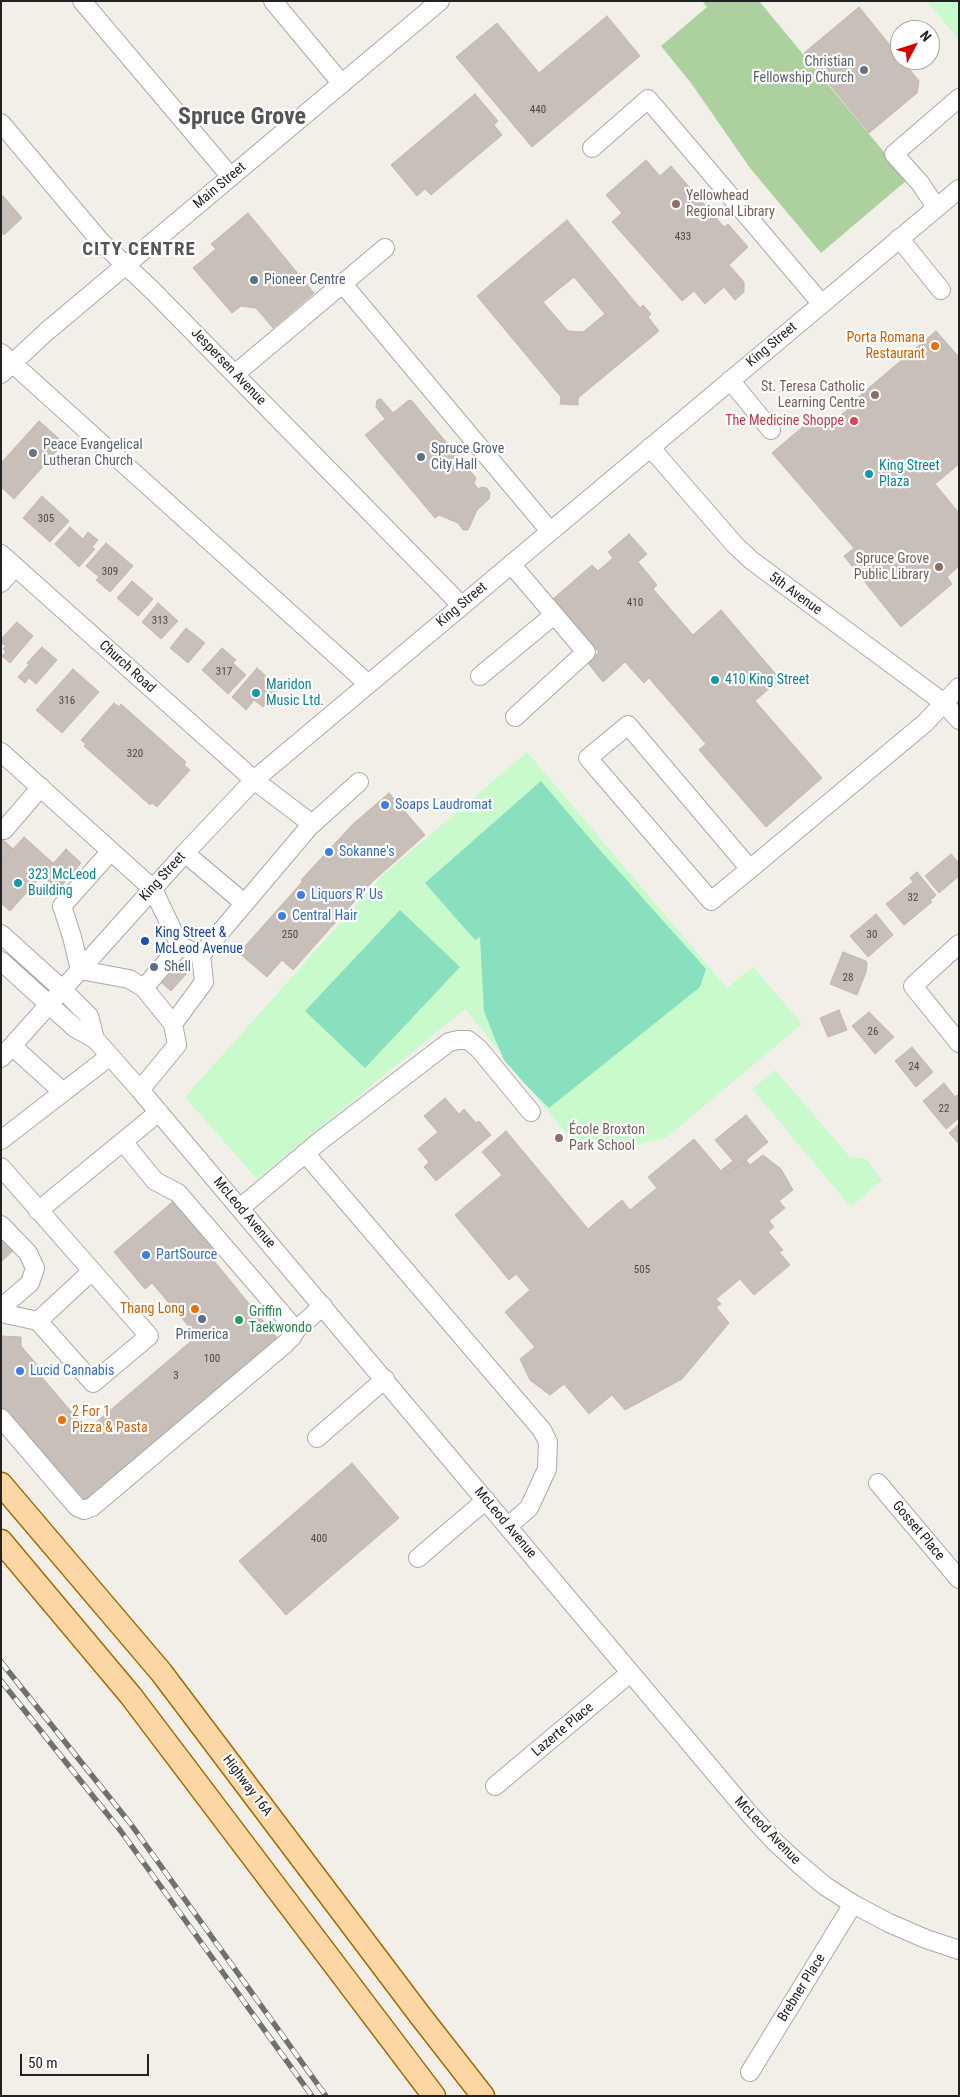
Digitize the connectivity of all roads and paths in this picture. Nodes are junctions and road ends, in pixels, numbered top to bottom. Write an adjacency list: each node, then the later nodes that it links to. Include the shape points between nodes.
1 (82, 1): 8 (street)
2 (273, 1): 4 (street)
3 (440, 1): 4 (street, Main Street)
4 (342, 84): 8 (street, Main Street)
5 (959, 98): 10 (street, via 894,154)
6 (1, 123): 13 (street, Jespersen Avenue, via 101,242)
7 (592, 148): 16 (street, via 648,99)
8 (231, 177): 13 (street, Main Street)
9 (959, 189): 10 (street, King Street)
10 (936, 207): 11 (street, King Street)
11 (899, 238): 15 (street); 16 (street, King Street)
12 (385, 248): 14 (street)
13 (126, 266): 17 (street, Main Street); 18 (street, Jespersen Avenue)
14 (342, 283): 18 (street); 22 (street)
15 (942, 290)
16 (821, 303): 19 (street, King Street)
17 (5, 363): 30 (street)
18 (235, 374): 27 (street, Jespersen Avenue)
19 (730, 380): 20 (street); 21 (street, King Street)
20 (771, 430)
21 (650, 447): 22 (street, King Street); 32 (street, 5th Avenue, via 751,560)
22 (550, 531): 24 (street, King Street)
23 (1, 554): 25 (street, Church Road)
24 (511, 564): 27 (street, King Street); 28 (street)
25 (15, 567): 26 (street); 36 (street, Church Road)
26 (1, 583)
27 (461, 605): 30 (street, King Street)
28 (554, 615): 29 (street); 33 (street, via 586,652)
29 (480, 676)
30 (368, 683): 36 (street, King Street)
31 (959, 687): 32 (street)
32 (944, 703): 34 (street, 5th Avenue); 43 (street)
33 (515, 717)
34 (959, 720)
35 (1, 752): 38 (street)
36 (254, 780): 39 (street, Church Road); 42 (street, King Street)
37 (359, 782): 39 (street)
38 (41, 787): 40 (street); 41 (street)
39 (312, 824): 45 (street)
40 (4, 830)
41 (111, 851): 44 (street); 51 (street, via 62,906)
42 (185, 852): 44 (street, King Street); 45 (street)
43 (750, 869): 43 (street, via 710,901 588,758 628,725)
44 (153, 889): 48 (street); 51 (street, King Street)
45 (244, 904): 49 (street)
46 (1, 934): 53 (street, McLeod Avenue)
47 (959, 944): 57 (street, via 913,986)
48 (180, 946): 49 (street); 52 (street)
49 (201, 955): 55 (street, via 204,982)
50 (1, 961): 54 (street, McLeod Avenue)
51 (80, 970): 52 (street, via 129,979); 53 (street, King Street)
52 (144, 988): 55 (street)
53 (63, 990): 54 (street, King Street); 56 (street, McLeod Avenue, via 89,1016)
54 (49, 1005): 56 (street, McLeod Avenue, via 75,1028); 58 (street, King Street)
55 (173, 1024): 60 (street, via 177,1045)
56 (95, 1040): 59 (street, McLeod Avenue)
57 (959, 1043)
58 (7, 1052): 61 (street)
59 (110, 1056): 60 (street, McLeod Avenue); 61 (street)
60 (140, 1090): 62 (street, McLeod Avenue)
61 (63, 1092): 64 (street)
62 (159, 1112): 65 (street); 68 (street, McLeod Avenue)
63 (531, 1112): 66 (street, via 479,1049 468,1040 458,1040 441,1047)
64 (1, 1140)
65 (124, 1143): 69 (street); 76 (street, via 155,1181 178,1193)
66 (306, 1153): 68 (street); 83 (street, via 542,1430 548,1442 547,1469 529,1508)
67 (1, 1167): 69 (street)
68 (240, 1208): 72 (street, McLeod Avenue)
69 (38, 1211): 71 (street)
70 (1, 1225): 73 (street, via 28,1253 35,1268 30,1283)
71 (92, 1271): 75 (street); 75 (street, via 148,1336 93,1383)
72 (323, 1306): 76 (street); 77 (street, McLeod Avenue)
73 (1, 1308)
74 (1, 1313): 75 (street)
75 (38, 1321)
76 (296, 1330): 78 (street, via 278,1350 92,1507 84,1510 77,1507)
77 (385, 1379): 79 (street); 82 (street, McLeod Avenue)
78 (1, 1418)
79 (317, 1438)
80 (878, 1483): 86 (street, Gosset Place)
81 (1, 1484): 93 (main road, Highway 16A, via 160,1672)
82 (486, 1500): 83 (street, McLeod Avenue); 85 (street)
83 (508, 1526): 87 (street, McLeod Avenue)
84 (1, 1541): 92 (main road, via 131,1696)
85 (418, 1558)
86 (959, 1579)
87 (630, 1673): 88 (street, Lazerte Place); 89 (street, McLeod Avenue, via 775,1842 800,1866)
88 (495, 1786)
89 (853, 1904): 90 (street, McLeod Avenue, via 889,1924); 91 (street, Brebner Place)
90 (959, 1950)
91 (750, 2072)
92 (434, 2096)
93 (483, 2096)

